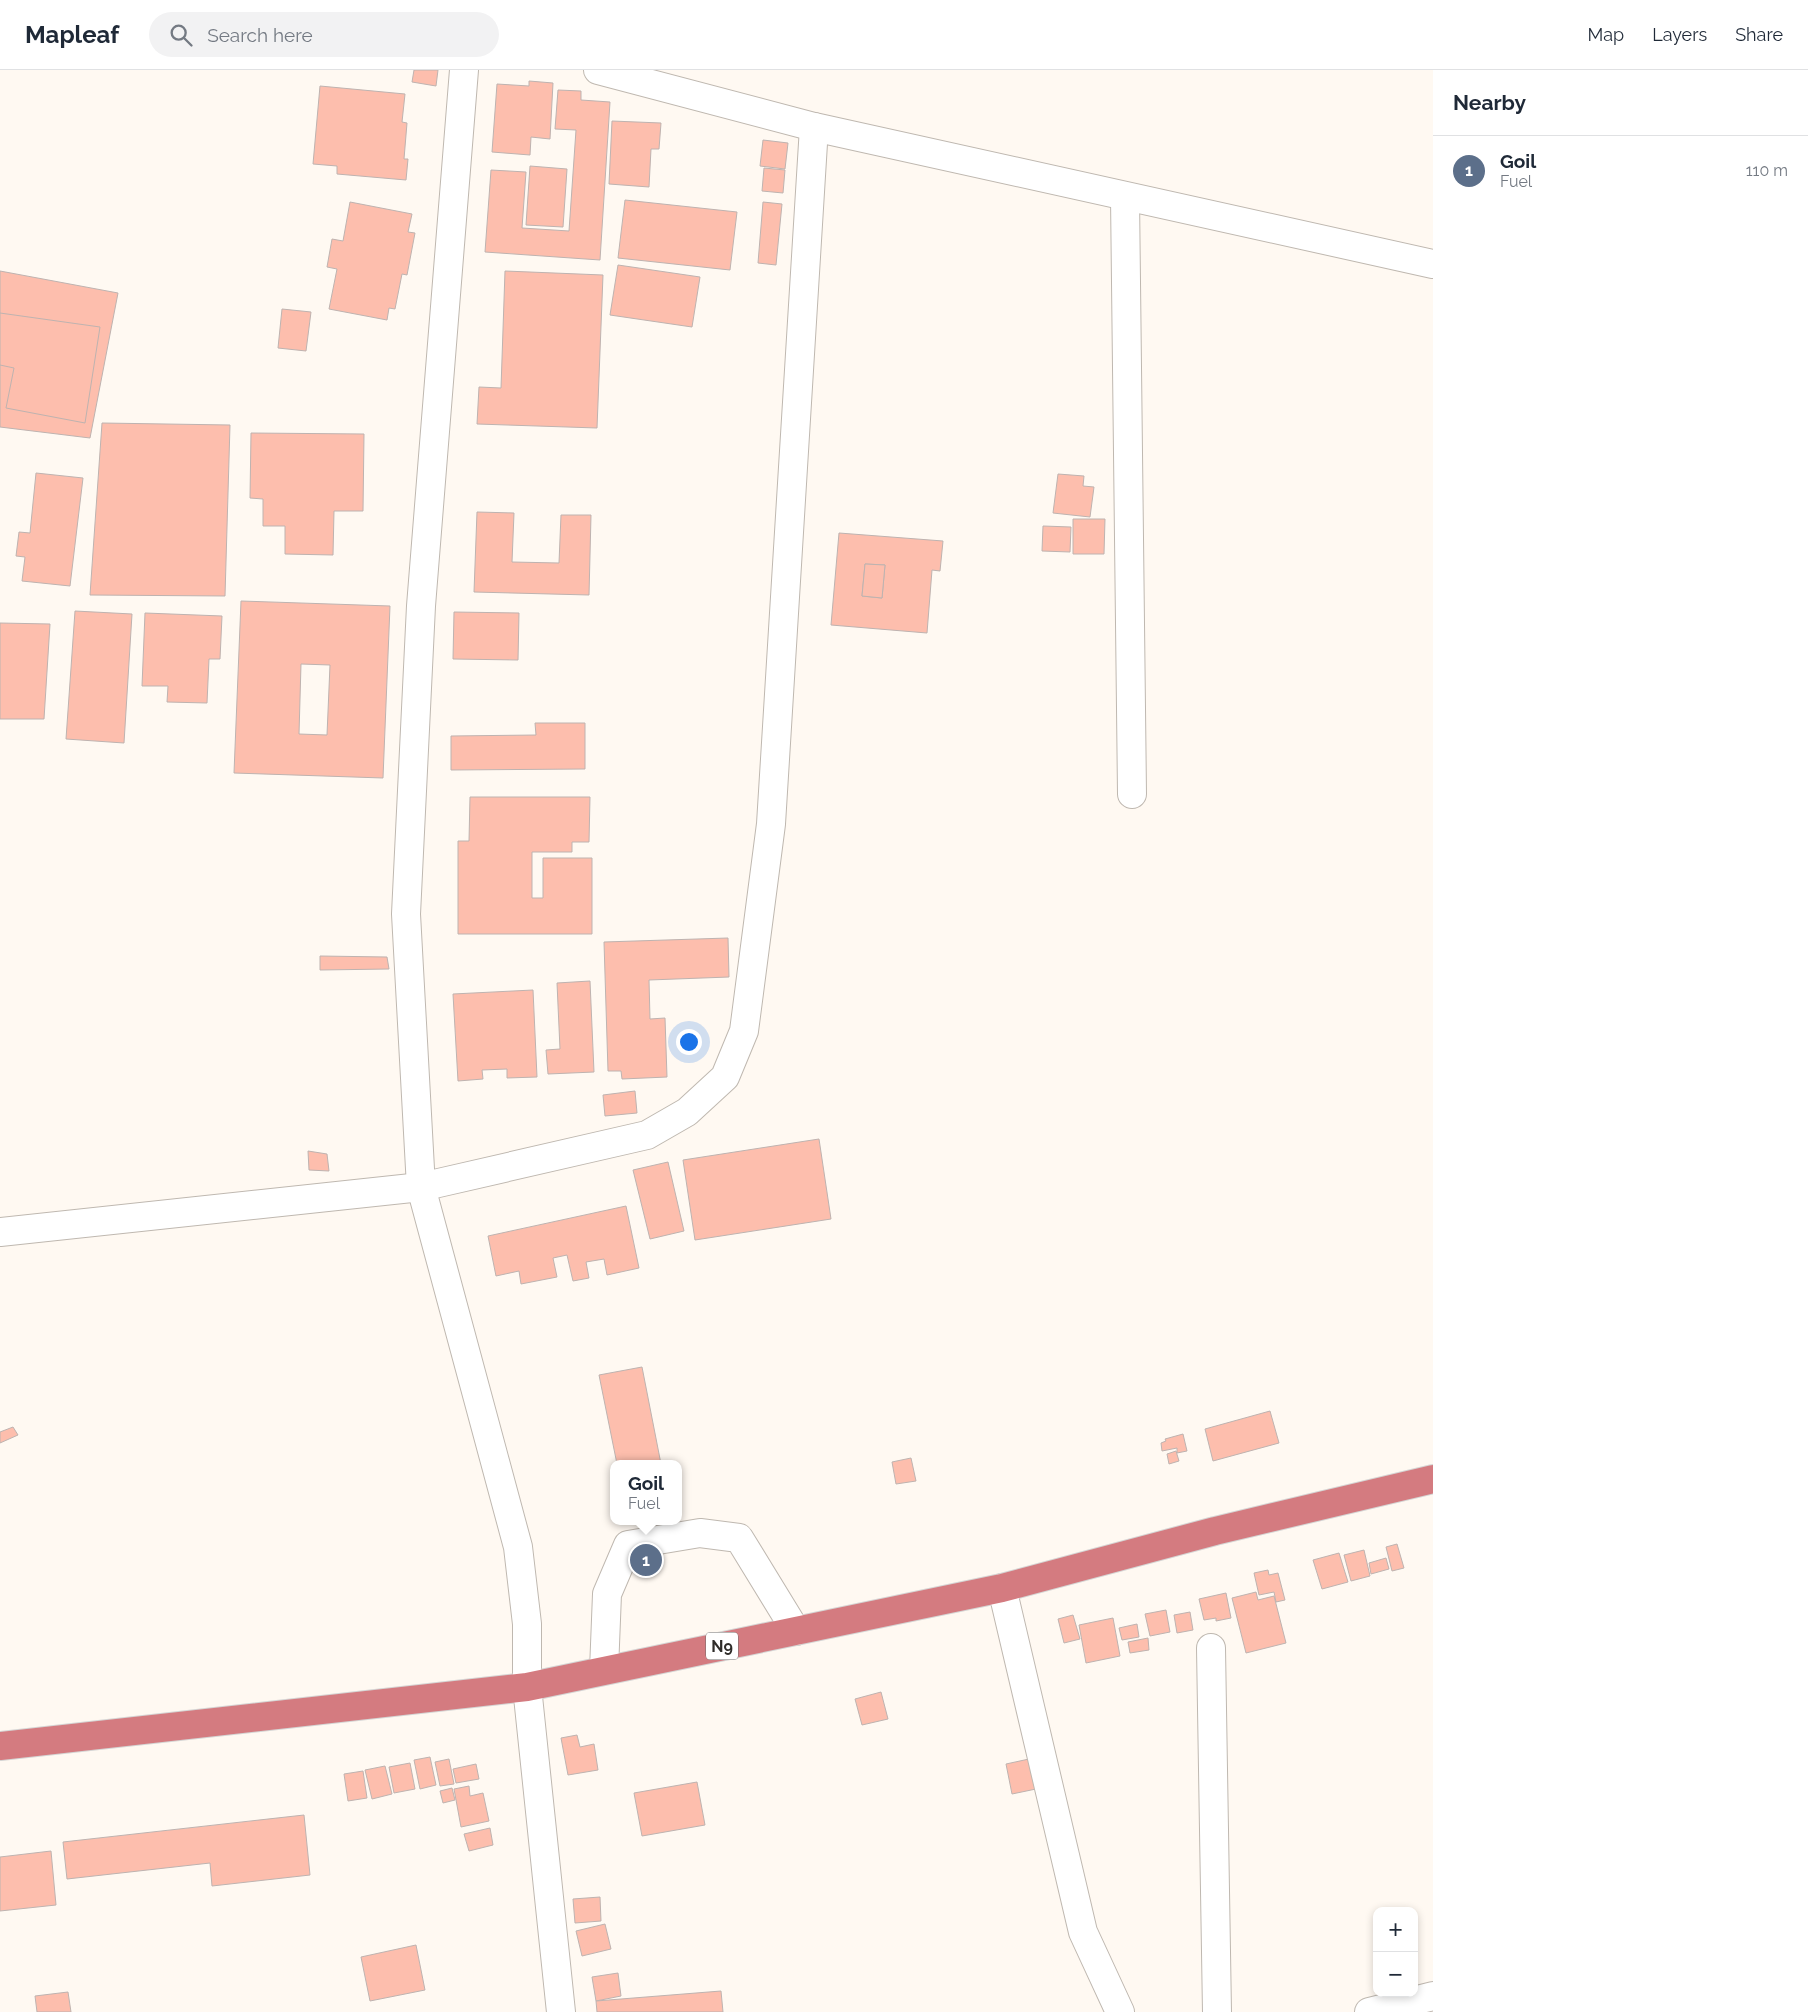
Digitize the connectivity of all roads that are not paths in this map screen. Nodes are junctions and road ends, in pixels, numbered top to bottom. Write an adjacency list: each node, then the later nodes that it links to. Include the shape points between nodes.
1 (464, 70): 7 (street, via 421,606 406,914)
2 (598, 70): 3 (street)
3 (814, 127): 4 (street); 7 (street, via 771,824 744,1031 725,1077 687,1112 647,1135)
4 (1125, 197): 5 (street); 6 (street)
5 (1433, 264)
6 (1132, 794)
7 (421, 1187): 8 (street); 14 (street, via 518,1547 527,1624)
8 (0, 1232)
9 (1433, 1479): 10 (highway, N9, via 1214,1531)
10 (1002, 1588): 11 (highway, N9); 18 (street, via 1083,1932)
11 (796, 1631): 13 (highway, N9); 13 (street, via 739,1538 700,1533 628,1545 607,1594)
12 (1211, 1648): 19 (street)
13 (604, 1670): 14 (highway, N9)
14 (527, 1686): 15 (highway, N9); 17 (street)
15 (0, 1746)
16 (1433, 1996): 20 (street)
17 (561, 2012)
18 (1120, 2012)
19 (1217, 2012)
20 (1369, 2012)

